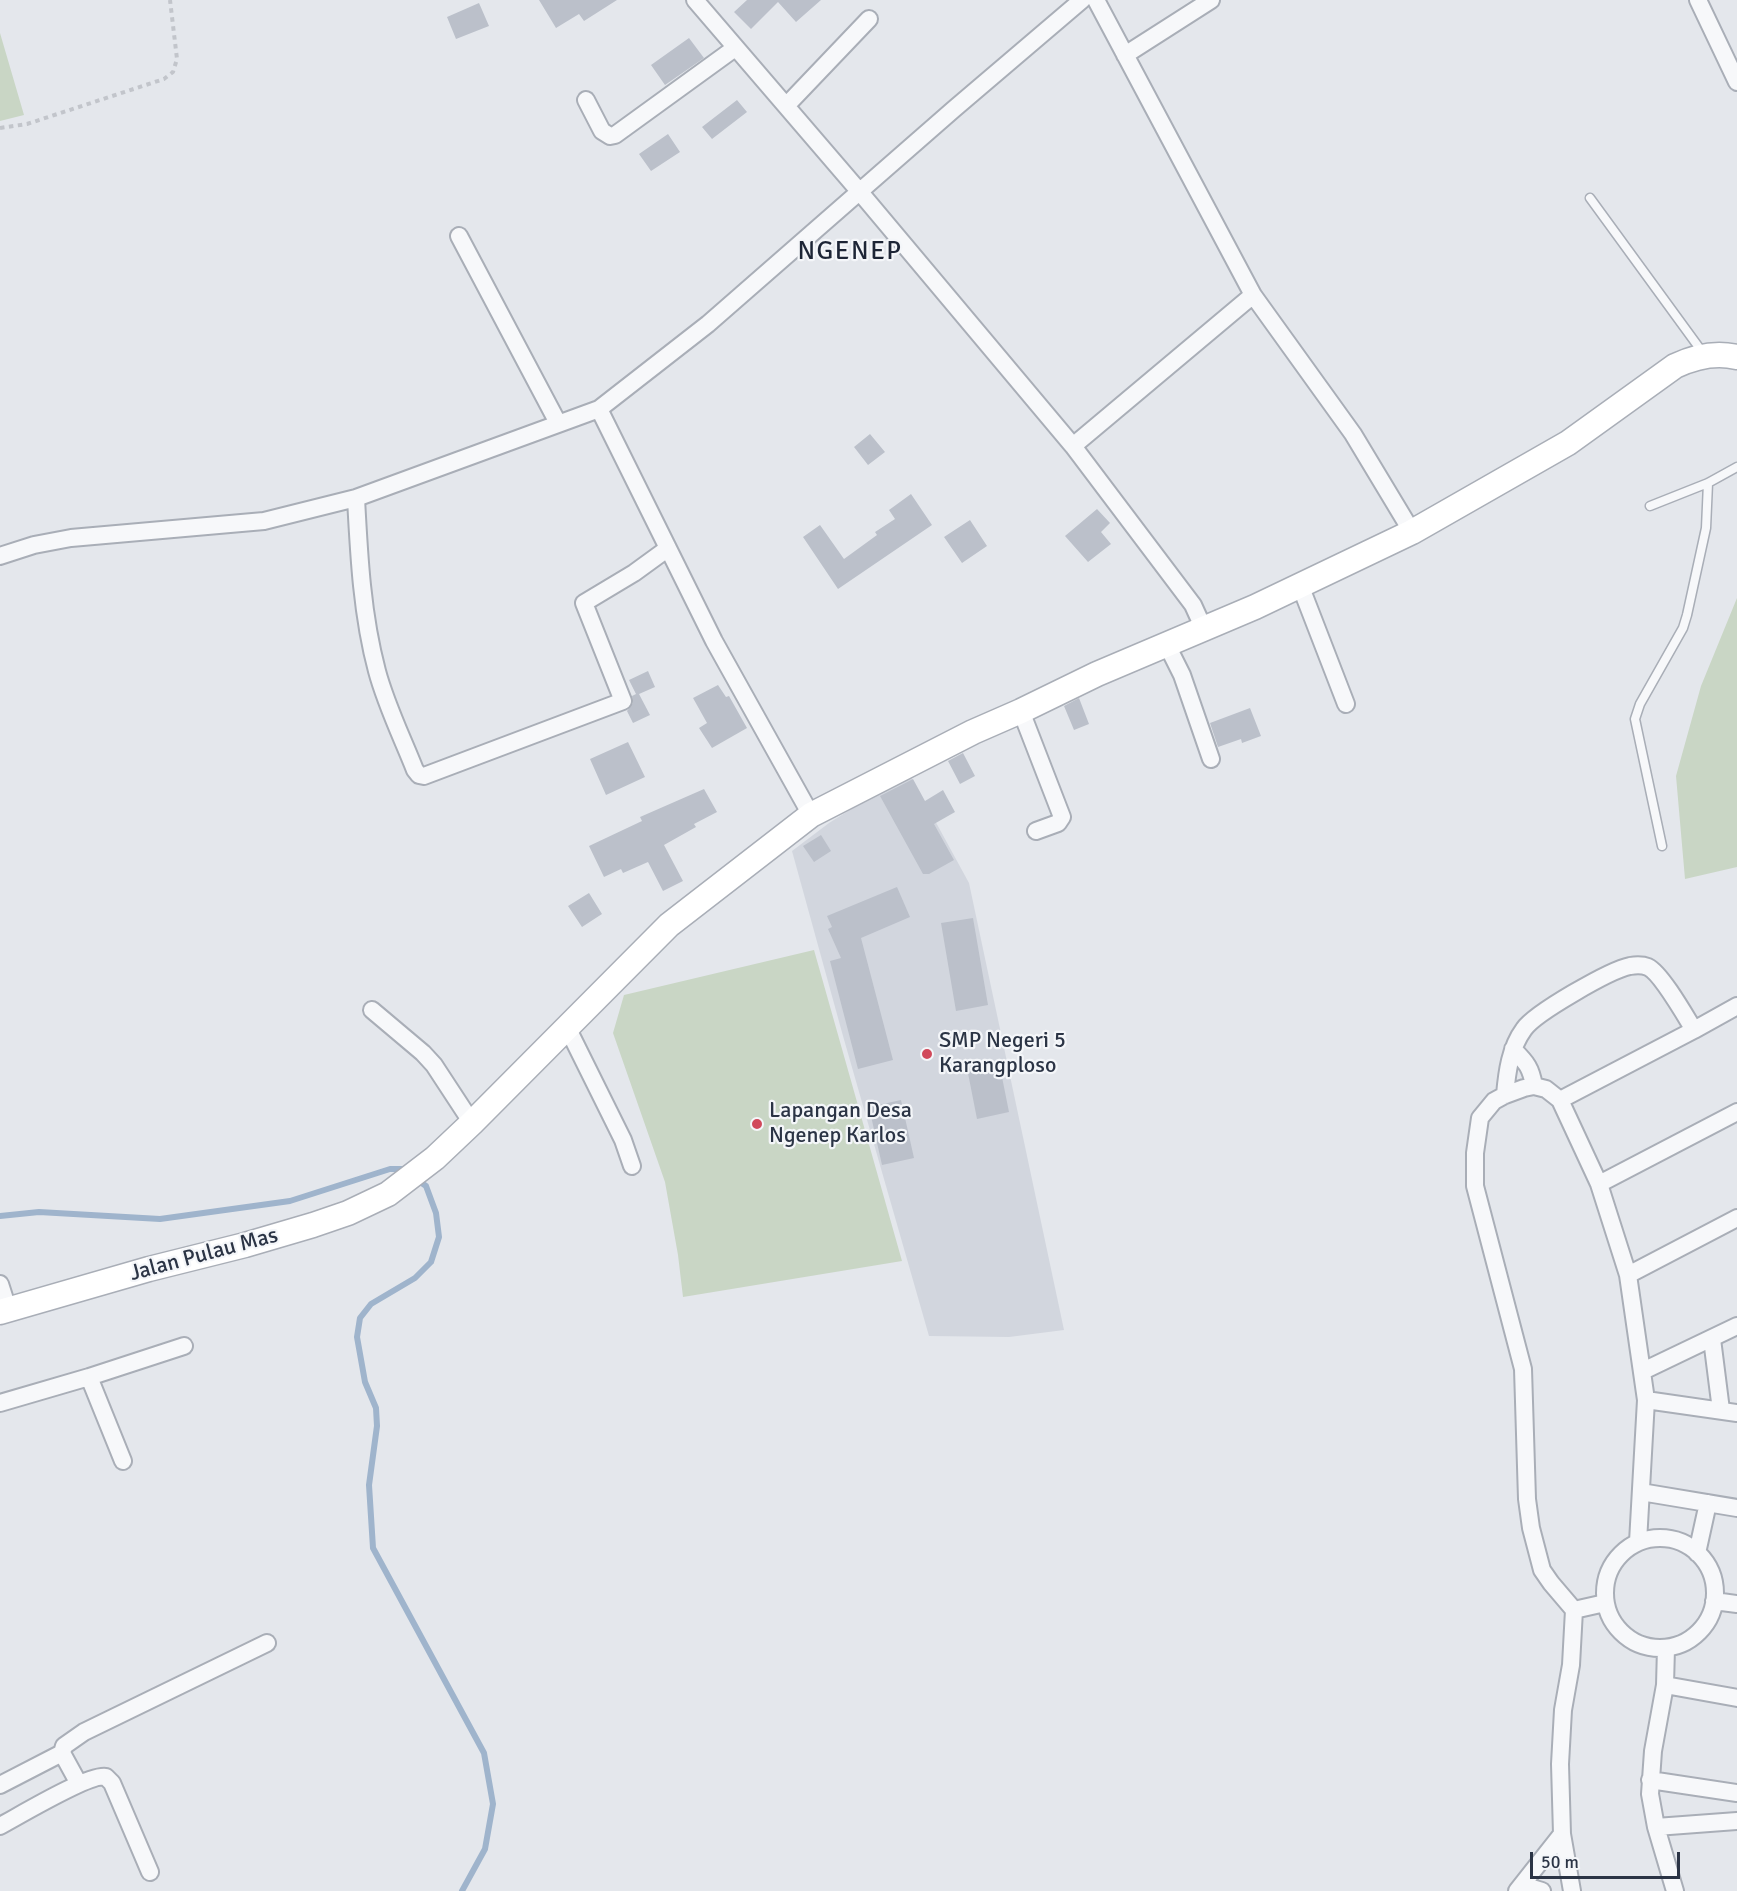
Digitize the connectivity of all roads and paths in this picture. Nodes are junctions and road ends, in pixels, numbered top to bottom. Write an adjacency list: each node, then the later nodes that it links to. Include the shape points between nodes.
1 (170, 0): 13 (path, via 177,59 173,72 164,79 27,124)
2 (695, 0): 8 (street)
3 (1082, 0): 14 (street)
4 (1095, 0): 9 (street)
5 (1211, 0): 9 (street)
6 (1698, 0): 10 (street)
7 (869, 19): 12 (street)
8 (735, 48): 11 (street, via 615,135 602,131); 12 (street)
9 (1125, 55): 17 (street)
10 (1737, 82)
11 (586, 100)
12 (786, 106): 14 (street)
13 (0, 128)
14 (859, 191): 20 (street, via 708,324); 22 (street)
15 (1590, 198): 18 (lane)
16 (459, 236): 21 (street)
17 (1252, 295): 22 (street); 27 (street, via 1353,434)
18 (1706, 356): 19 (street, Jalan Pulau Mas); 27 (street, Jalan Pulau Mas, via 1675,366 1561,448)
19 (1737, 357)
20 (599, 409): 21 (street); 28 (street)
21 (558, 423): 25 (street)
22 (1073, 446): 31 (street, via 1193,605)
23 (1737, 468): 24 (lane)
24 (1708, 483): 26 (lane); 38 (lane, via 1707,528 1683,628 1635,719)
25 (356, 498): 28 (street, via 360,573 374,659 415,770 424,776 623,701 584,603); 29 (street, via 255,522 71,538)
26 (1650, 506)
27 (1412, 532): 30 (street, Jalan Pulau Mas)
28 (667, 549): 36 (street)
29 (0, 556)
30 (1300, 585): 31 (street, Jalan Pulau Mas); 33 (street)
31 (1203, 627): 32 (street, Jalan Pulau Mas)
32 (1166, 643): 34 (street, Jalan Pulau Mas); 35 (street, via 1182,675)
33 (1346, 704)
34 (1021, 711): 36 (street, Jalan Pulau Mas); 37 (street, via 1062,817 1058,823)
35 (1211, 759)
36 (811, 815): 41 (street, Jalan Pulau Mas, via 669,925)
37 (1036, 831)
38 (1662, 846)
39 (1737, 1006): 42 (street)
40 (372, 1010): 48 (street, via 434,1065)
41 (567, 1027): 48 (street, Jalan Pulau Mas); 49 (street)
42 (1694, 1030): 43 (street, via 1658,974 1647,967 1629,966 1540,1013 1527,1024); 46 (street)
43 (1513, 1049): 44 (street, via 1527,1063); 45 (street)
44 (1534, 1086): 45 (street); 46 (street, via 1546,1089)
45 (1505, 1095): 72 (street, via 1494,1101 1480,1118 1474,1153 1475,1186 1521,1357 1527,1499 1534,1540 1542,1570)
46 (1560, 1100): 50 (street)
47 (1737, 1112): 50 (street)
48 (472, 1123): 54 (street, Jalan Pulau Mas, via 402,1184 363,1207 314,1226)
49 (632, 1166)
50 (1599, 1184): 52 (street)
51 (1737, 1218): 52 (street)
52 (1628, 1275): 58 (street)
53 (0, 1284): 54 (street)
54 (4, 1311)
55 (1737, 1326): 56 (street)
56 (1712, 1339): 58 (street); 62 (street)
57 (184, 1346): 59 (street)
58 (1643, 1371): 60 (street)
59 (89, 1377): 61 (street); 63 (street)
60 (1646, 1400): 62 (street); 64 (street)
61 (0, 1403)
62 (1729, 1412)
63 (123, 1461)
64 (1641, 1492): 65 (street); 67 (street)
65 (1708, 1503): 66 (street); 68 (street)
66 (1737, 1508)
67 (1638, 1542): 68 (street, via 1669,1539); 70 (street, via 1611,1567)
68 (1697, 1553): 69 (street, via 1712,1575)
69 (1714, 1601): 71 (street); 74 (street, via 1706,1623 1689,1640)
70 (1605, 1603): 72 (street); 74 (street, via 1613,1622 1627,1637 1645,1646)
71 (1737, 1604)
72 (1574, 1610): 85 (street, via 1571,1672 1562,1721)
73 (267, 1644): 77 (street, via 84,1732 66,1744)
74 (1666, 1648): 75 (street)
75 (1665, 1685): 76 (street); 78 (street)
76 (1737, 1698)
77 (62, 1753): 79 (street); 80 (street)
78 (1650, 1780): 81 (street); 84 (street)
79 (80, 1784): 83 (street); 86 (street, via 100,1776 110,1779)
80 (0, 1785)
81 (1737, 1793)
82 (1737, 1821): 84 (street)
83 (0, 1826)
84 (1656, 1827): 90 (street)
85 (1562, 1834): 87 (street); 89 (street)
86 (150, 1872)
87 (1520, 1888): 88 (street)
88 (1542, 1891)
89 (1572, 1891)
90 (1675, 1891)

